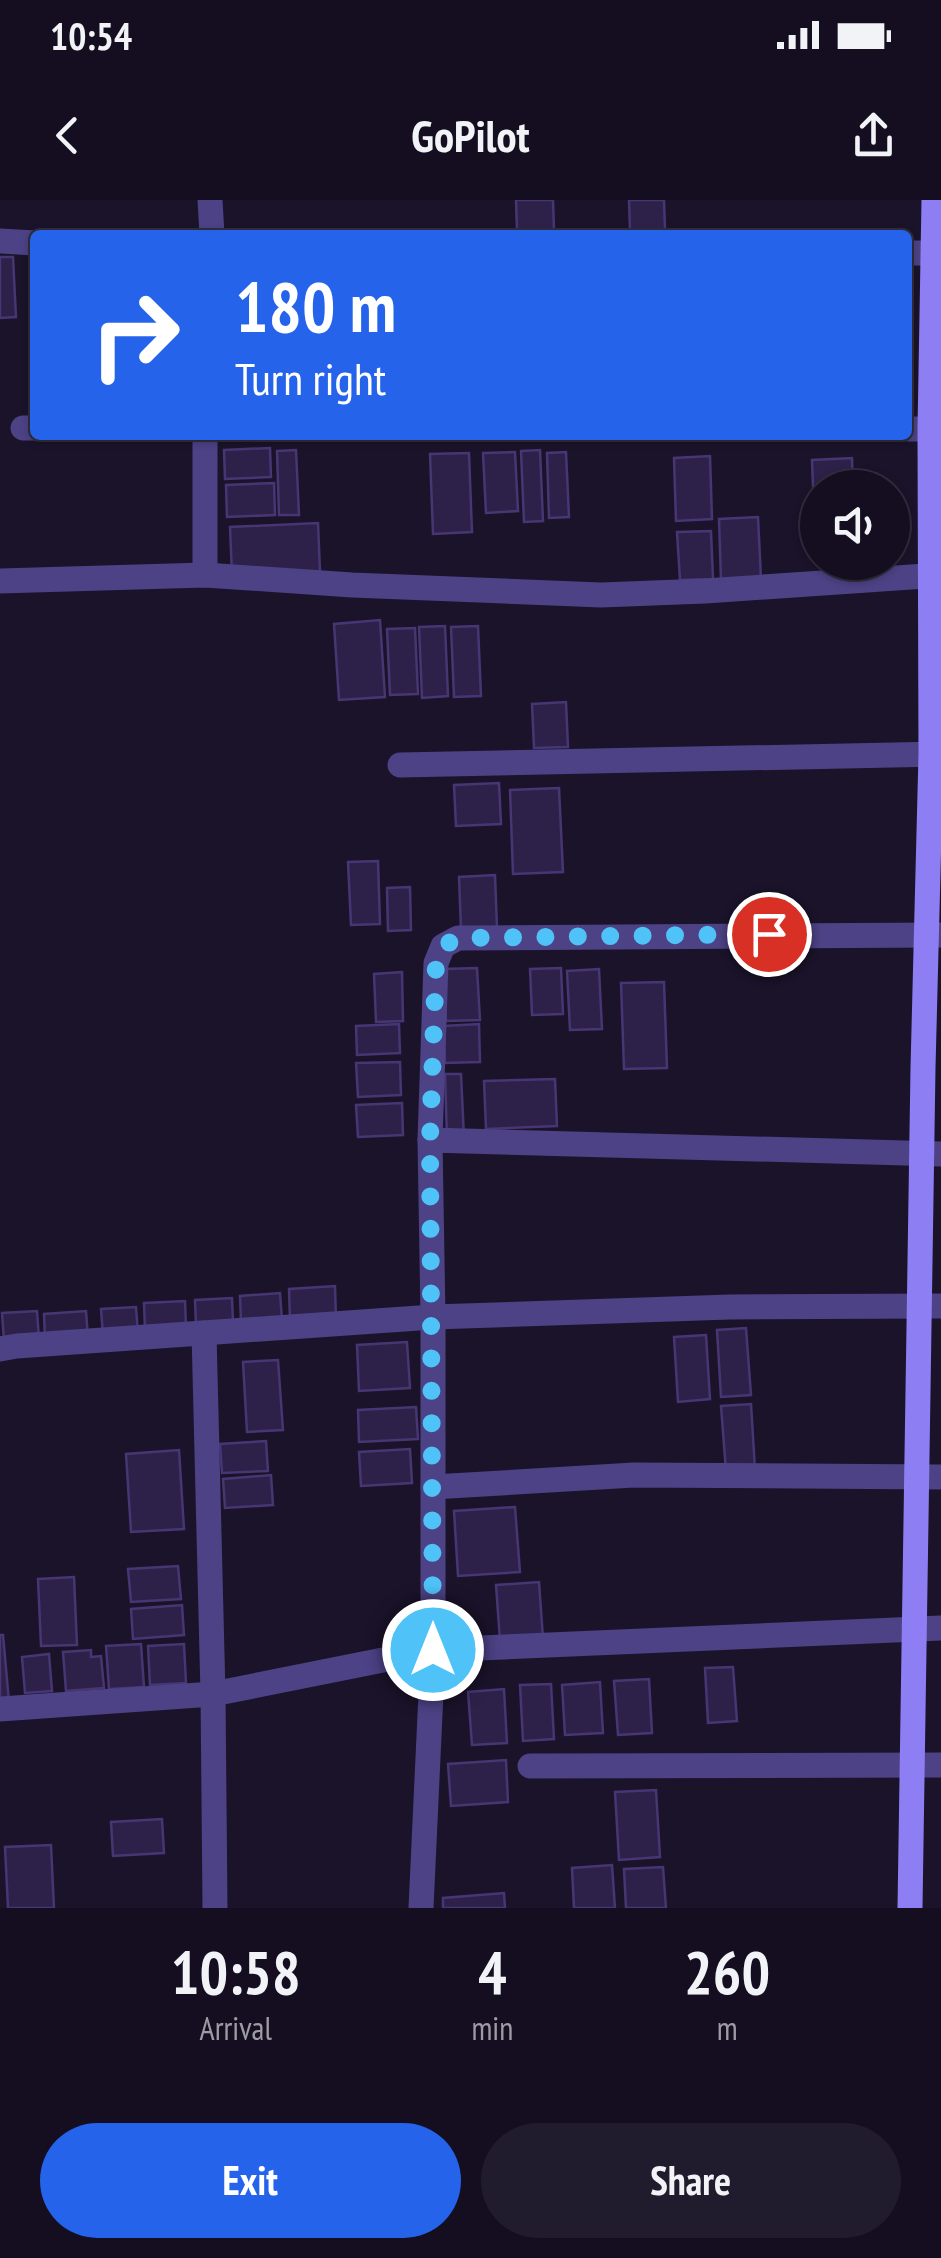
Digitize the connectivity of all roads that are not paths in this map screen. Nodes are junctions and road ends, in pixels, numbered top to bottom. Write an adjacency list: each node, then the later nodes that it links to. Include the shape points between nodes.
1 (210, 200): 3 (street)
2 (934, 200): 6 (street)
3 (212, 230)
4 (0, 241): 5 (street)
5 (30, 243)
6 (927, 253): 7 (street)
7 (926, 429): 10 (street)
8 (205, 440): 9 (street)
9 (205, 574): 10 (street, via 601,595); 11 (street)
10 (935, 575): 12 (street)
11 (0, 581)
12 (936, 754): 13 (street); 14 (street)
13 (400, 765)
14 (934, 935): 15 (street, via 458,938 443,946 436,962); 16 (street)
15 (430, 1140): 16 (street); 18 (street)
16 (931, 1154): 17 (street)
17 (930, 1306): 18 (street); 21 (street)
18 (433, 1317): 19 (street); 22 (street)
19 (204, 1333): 20 (street); 26 (street)
20 (0, 1349)
21 (928, 1478): 22 (street, via 634,1475); 24 (street)
22 (433, 1487): 25 (street)
23 (941, 1628): 24 (street)
24 (915, 1630): 25 (street); 28 (street)
25 (433, 1650): 26 (street); 32 (street)
26 (213, 1694): 27 (street); 31 (street)
27 (0, 1709)
28 (914, 1764): 29 (street); 30 (street); 33 (street)
29 (941, 1765)
30 (530, 1766)
31 (215, 1908)
32 (421, 1908)
33 (910, 1908)

